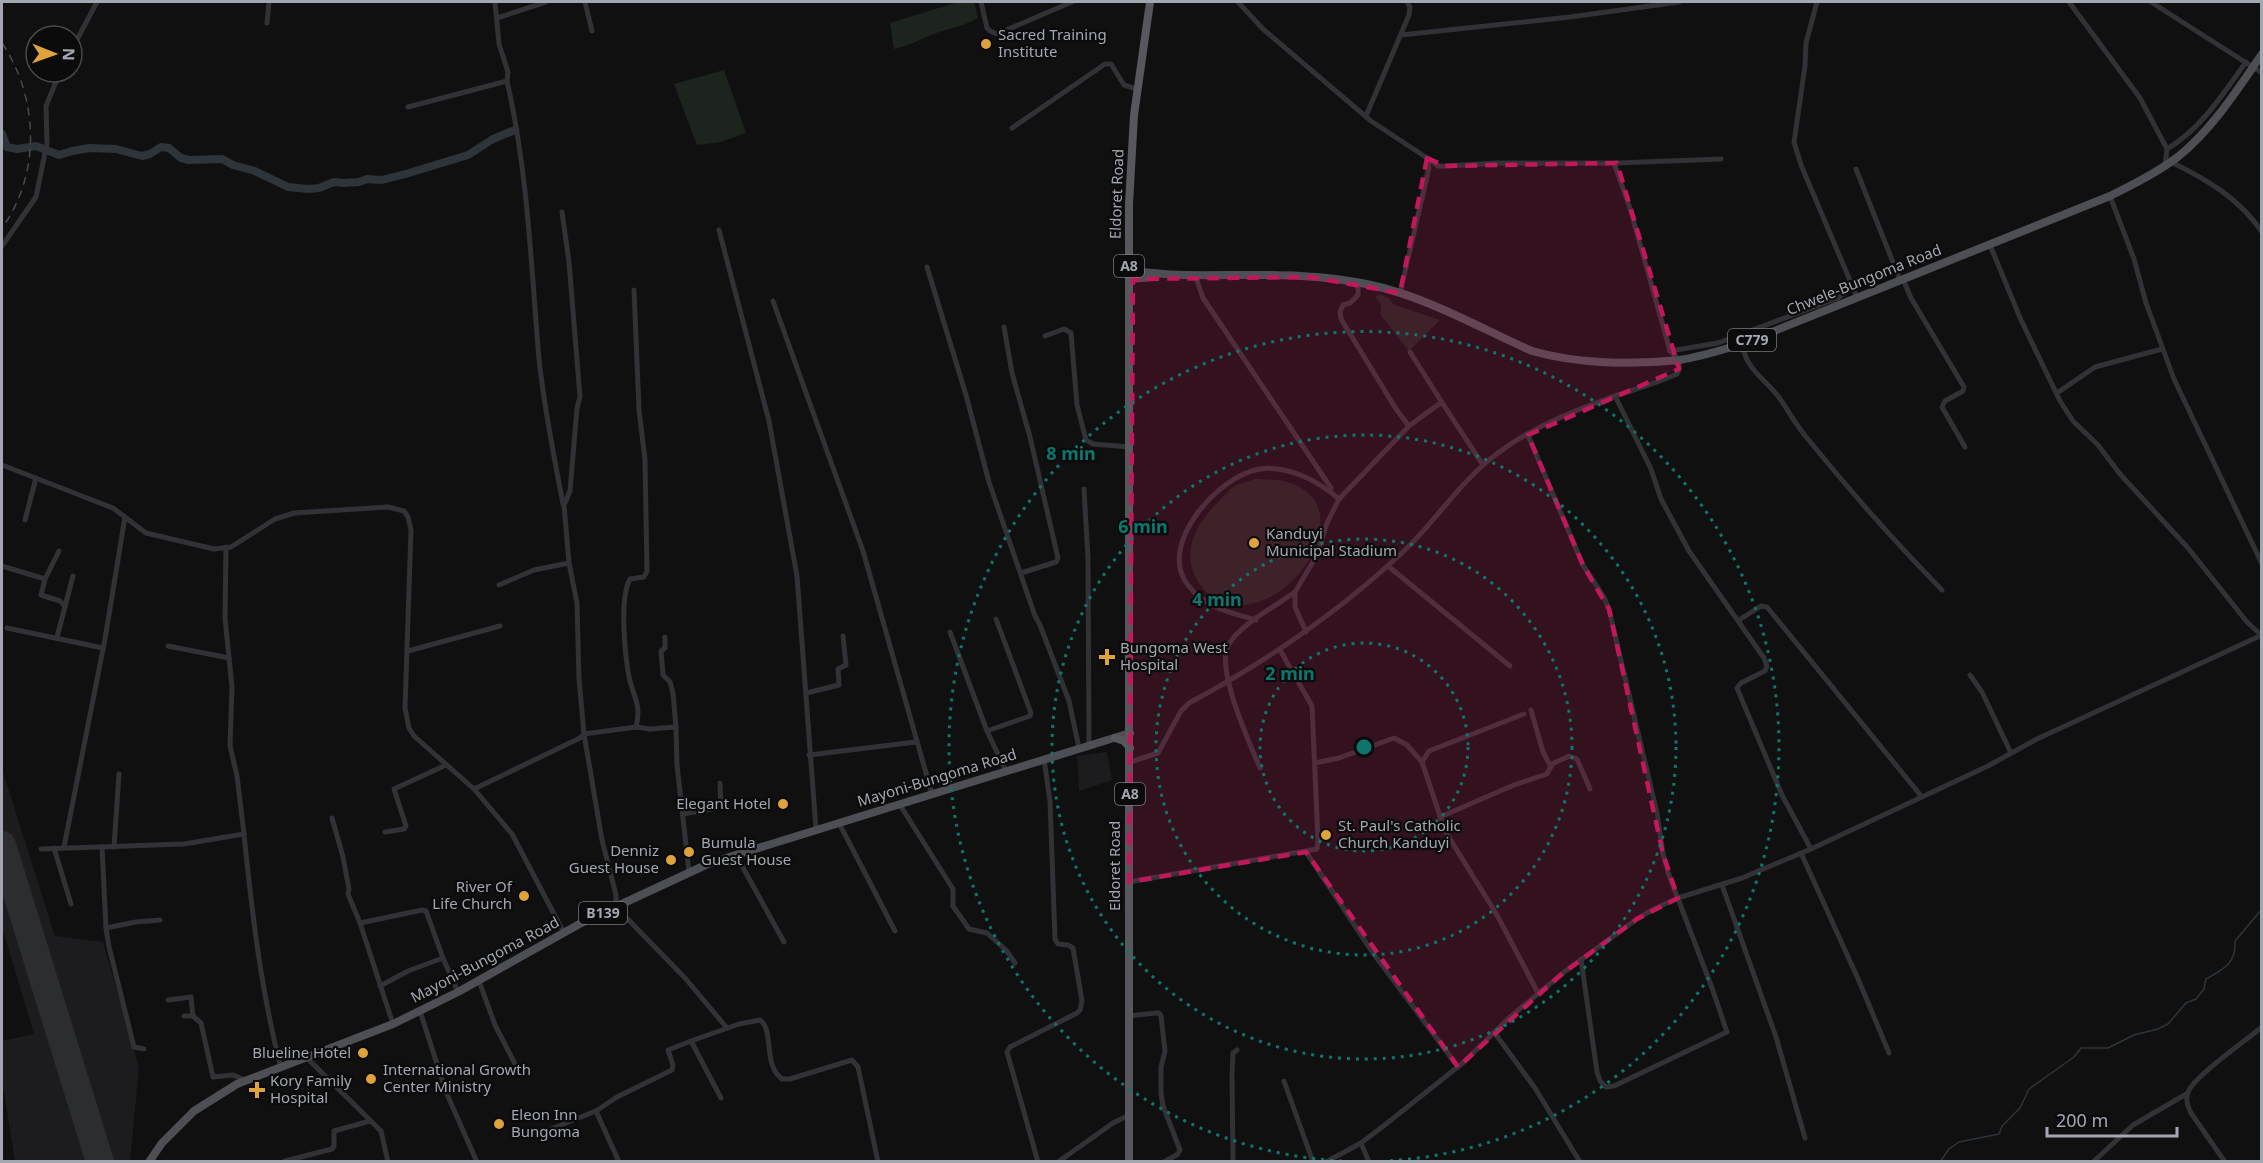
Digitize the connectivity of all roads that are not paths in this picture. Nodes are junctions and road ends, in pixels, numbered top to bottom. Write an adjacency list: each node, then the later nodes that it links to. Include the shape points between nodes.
1 (97, 2): 17 (street)
2 (269, 2): 16 (street)
3 (495, 2): 15 (street)
4 (546, 2): 15 (street)
5 (585, 2): 18 (street)
6 (981, 2): 7 (street, via 987,28 997,34)
7 (1072, 2)
8 (1150, 2): 25 (highway, Eldoret Road / A8)
9 (1238, 2): 27 (street, via 1263,29)
10 (1407, 2): 19 (street, via 1410,11)
11 (1679, 2): 19 (street)
12 (1817, 2): 46 (street, via 1806,43 1794,142)
13 (2070, 2): 29 (street, via 2134,88)
14 (2151, 2): 21 (street)
15 (497, 18): 23 (street)
16 (267, 23)
17 (84, 26)
18 (592, 31)
19 (1401, 35): 27 (street)
20 (2262, 54): 21 (main road, Chwele-Bungoma Road / C779)
21 (2249, 64): 22 (street); 29 (street, via 2190,132); 33 (main road, Chwele-Bungoma Road / C779, via 2221,112)
22 (2262, 73)
23 (507, 81): 26 (street); 71 (street, via 528,210 544,398)
24 (55, 84): 40 (street, via 46,106 46,153 36,197)
25 (1137, 89): 28 (street, via 1124,85 1111,64 1105,64); 42 (highway, Eldoret Road / A8, via 1131,165)
26 (408, 107)
27 (1366, 116): 30 (street)
28 (1012, 128)
29 (2167, 149): 33 (street)
30 (1427, 158): 32 (street, via 1438,166); 48 (street, via 1429,168)
31 (1721, 159): 32 (street)
32 (1617, 163): 56 (street)
33 (2168, 164): 35 (main road, Chwele-Bungoma Road / C779); 38 (street, via 2219,187)
34 (1856, 169): 44 (street)
35 (2110, 196): 39 (main road, Chwele-Bungoma Road / C779); 55 (street)
36 (562, 212): 71 (street, via 580,397 570,491)
37 (719, 230): 106 (street, via 769,421 799,585)
38 (2262, 232)
39 (1990, 245): 44 (main road, Chwele-Bungoma Road / C779); 59 (street)
40 (2, 246)
41 (927, 267): 80 (street, via 989,482)
42 (1131, 275): 43 (main road, Chwele-Bungoma Road / C779); 64 (highway, Eldoret Road / A8)
43 (1195, 275): 45 (main road, Chwele-Bungoma Road / C779); 70 (street, via 1203,297 1228,337)
44 (1901, 280): 49 (main road, Chwele-Bungoma Road / C779); 65 (street, via 1964,387 1942,407)
45 (1358, 282): 48 (main road, Chwele-Bungoma Road / C779); 62 (street, via 1358,295 1343,305 1341,319)
46 (1853, 287): 49 (street); 51 (street)
47 (634, 290): 109 (street, via 645,460 647,571 641,579 630,579 625,593 628,668 638,702)
48 (1400, 293): 58 (main road, Chwele-Bungoma Road / C779, via 1548,355 1610,362)
49 (1857, 297): 51 (main road, Chwele-Bungoma Road / C779)
50 (773, 301): 115 (street, via 863,551)
51 (1809, 312): 54 (main road, Chwele-Bungoma Road / C779); 56 (street, via 1718,343)
52 (1004, 327): 80 (street, via 1058,558)
53 (1045, 336): 64 (street, via 1064,329 1071,333 1077,405 1086,440)
54 (1742, 344): 58 (main road, Chwele-Bungoma Road / C779); 84 (street, via 1749,366 1778,396 1806,438 1886,532)
55 (2162, 349): 59 (street, via 2095,367); 77 (street)
56 (1670, 351): 58 (street)
57 (1410, 352): 61 (street)
58 (1680, 360): 60 (street, via 1677,374)
59 (2057, 393): 94 (street, via 2073,421)
60 (1615, 396): 63 (street); 89 (street, via 1689,551)
61 (1443, 404): 62 (street); 67 (street)
62 (1409, 426): 70 (street)
63 (1528, 435): 67 (street); 155 (street, via 1583,565 1609,609 1663,854)
64 (1130, 447): 111 (highway, Eldoret Road / A8)
65 (1965, 447)
66 (2, 465): 68 (street)
67 (1484, 465): 79 (street)
68 (36, 477): 72 (street, via 113,508); 73 (street)
69 (1084, 489): 116 (street)
70 (1339, 499): 85 (street, via 1316,556); 88 (street, via 1312,480 1280,470 1261,469 1231,482 1193,518 1179,554 1183,579 1201,599)
71 (564, 505): 76 (street)
72 (125, 517): 74 (street, via 157,537 214,549); 99 (street)
73 (25, 520)
74 (226, 547): 101 (street, via 238,544 275,519 294,513 388,507 404,511 411,530); 102 (street)
75 (59, 552): 82 (street)
76 (569, 564): 83 (street, via 534,570); 113 (street, via 577,603)
77 (2262, 564)
78 (2, 566): 82 (street)
79 (1388, 566): 93 (street); 103 (street)
80 (1021, 573): 117 (street, via 1065,690)
81 (73, 576): 86 (street)
82 (45, 579): 86 (street, via 41,597)
83 (500, 585)
84 (1942, 590)
85 (1295, 592): 88 (street); 93 (street, via 1295,607)
86 (65, 606): 97 (street)
87 (996, 619): 112 (street, via 1031,713)
88 (1256, 620): 105 (street, via 1240,631 1226,649)
89 (1739, 620): 134 (street, via 1761,606 1767,607); 148 (street, via 1767,666 1737,688 1782,795)
90 (500, 626): 101 (street)
91 (7, 628): 97 (street)
92 (950, 632): 112 (street)
93 (1306, 632): 100 (street)
94 (2261, 635): 119 (street)
95 (843, 636): 106 (street, via 846,665 838,669 839,685)
96 (665, 637): 110 (street, via 665,648 661,651 663,675 673,693)
97 (57, 638): 99 (street)
98 (168, 646): 102 (street)
99 (103, 648): 143 (street)
100 (1280, 650): 105 (street); 124 (street, via 1312,706)
101 (408, 651): 125 (street, via 405,708 409,728)
102 (229, 658): 142 (street, via 230,746)
103 (1510, 666)
104 (1970, 675): 119 (street)
105 (1228, 682): 122 (street, via 1189,702 1158,753); 127 (street)
106 (806, 693): 120 (street)
107 (1531, 710): 126 (street)
108 (1524, 714): 123 (street, via 1429,752)
109 (636, 727): 110 (street); 113 (street)
110 (676, 727): 136 (street)
111 (1130, 730): 114 (main road); 116 (main road); 118 (highway, Eldoret Road / A8)
112 (987, 731): 128 (street)
113 (584, 734): 131 (street); 157 (street, via 602,840 616,895)
114 (1115, 738): 116 (main road); 118 (highway)
115 (916, 742): 120 (street); 133 (street)
116 (1093, 743): 117 (main road, Mayoni-Bungoma Road / B139)
117 (1079, 748): 121 (main road, Mayoni-Bungoma Road / B139)
118 (1130, 748): 122 (highway, Eldoret Road / A8)
119 (2011, 753): 134 (street)
120 (809, 755): 140 (street)
121 (1044, 759): 128 (main road, Mayoni-Bungoma Road / B139); 205 (street, via 1050,801 1055,939 1058,944 1073,948 1082,1001 1077,1013 1007,1052)
122 (1130, 762): 153 (highway, Eldoret Road / A8)
123 (1422, 762): 124 (street, via 1407,745 1394,738); 137 (street)
124 (1316, 763): 149 (street, via 1318,846)
125 (446, 765): 131 (street); 141 (street, via 394,789 406,826)
126 (1551, 767): 132 (street, via 1569,756 1575,757); 137 (street, via 1547,774)
127 (1260, 768)
128 (1006, 771): 133 (main road, Mayoni-Bungoma Road / B139)
129 (119, 774): 145 (street)
130 (720, 783): 136 (street, via 721,804)
131 (474, 789): 162 (street, via 512,834)
132 (1590, 789)
133 (932, 794): 135 (main road, Mayoni-Bungoma Road / B139)
134 (1922, 796): 148 (street)
135 (900, 805): 139 (main road, Mayoni-Bungoma Road / B139); 166 (street, via 953,889 954,909 969,929 987,933)
136 (683, 814): 152 (street)
137 (1440, 817): 170 (street)
138 (332, 818): 159 (street, via 344,857 348,894)
139 (839, 823): 140 (main road, Mayoni-Bungoma Road / B139); 161 (street)
140 (816, 829): 151 (main road, Mayoni-Bungoma Road / B139)
141 (385, 832)
142 (244, 834): 145 (street, via 184,844); 187 (street, via 262,981)
143 (64, 847): 144 (street); 146 (street)
144 (102, 847): 145 (street); 160 (street)
145 (114, 847)
146 (54, 848): 147 (street); 156 (street)
147 (40, 849)
148 (1811, 849): 150 (street)
149 (1306, 852): 153 (street); 186 (street, via 1373,953)
150 (1801, 853): 154 (street); 183 (street)
151 (736, 855): 152 (main road, Mayoni-Bungoma Road / B139); 163 (street)
152 (689, 872): 157 (main road, Mayoni-Bungoma Road / B139)
153 (1129, 882): 175 (highway, Eldoret Road / A8)
154 (1722, 885): 155 (street); 196 (street, via 1776,1037)
155 (1678, 898): 165 (street, via 1637,919); 165 (street, via 1727,1028 1725,1033 1606,1087 1598,1072)
156 (71, 904)
157 (615, 907): 162 (main road, Mayoni-Bungoma Road / B139); 178 (street, via 685,978)
158 (160, 921): 160 (street)
159 (360, 923): 164 (street, via 424,910); 168 (street)
160 (106, 928): 181 (street, via 134,1047)
161 (895, 931)
162 (564, 933): 167 (main road, Mayoni-Bungoma Road / B139)
163 (784, 942)
164 (443, 958): 168 (street); 169 (street)
165 (1581, 959): 170 (street)
166 (1015, 963)
167 (479, 981): 169 (main road, Mayoni-Bungoma Road / B139); 185 (street)
168 (380, 986): 176 (street)
169 (458, 992): 172 (main road, Mayoni-Bungoma Road / B139)
170 (1538, 993): 179 (street)
171 (168, 1000): 174 (street, via 191,997)
172 (420, 1011): 176 (main road, Mayoni-Bungoma Road / B139); 202 (street, via 446,1092)
173 (184, 1016): 174 (street)
174 (193, 1016): 188 (street, via 201,1023 213,1077 233,1075)
175 (1129, 1016): 193 (highway, Eldoret Road / A8); 208 (street, via 1155,1012 1161,1016 1165,1051 1161,1093 1180,1150)
176 (393, 1024): 184 (main road, Mayoni-Bungoma Road / B139)
177 (2262, 1027): 190 (street, via 2200,1079)
178 (727, 1028): 180 (street); 204 (street, via 757,1020 764,1022 771,1065 785,1080 846,1060 856,1062)
179 (1494, 1032): 186 (street); 214 (street)
180 (691, 1041): 191 (street); 192 (street, via 668,1050 672,1070)
181 (144, 1049)
182 (1237, 1050): 209 (street, via 1233,1053 1232,1074)
183 (1889, 1053)
184 (307, 1058): 187 (main road, Mayoni-Bungoma Road / B139); 194 (street)
185 (515, 1064)
186 (1458, 1066): 197 (street)
187 (281, 1068): 188 (main road, Mayoni-Bungoma Road / B139)
188 (245, 1080): 199 (main road, Mayoni-Bungoma Road / B139, via 194,1111)
189 (1284, 1081): 210 (street)
190 (2188, 1094): 215 (street, via 2133,1125); 216 (street, via 2190,1113)
191 (721, 1098)
192 (596, 1111): 195 (street); 203 (street)
193 (1129, 1115): 206 (street); 207 (highway, Eldoret Road / A8)
194 (370, 1120): 200 (street, via 334,1131 332,1149); 201 (street, via 382,1134)
195 (551, 1129)
196 (1805, 1138)
197 (1361, 1143): 198 (street); 213 (street)
198 (1341, 1153): 211 (street); 212 (street)
199 (148, 1161)
200 (285, 1161)
201 (388, 1161)
202 (477, 1161)
203 (619, 1161)
204 (878, 1161)
205 (1038, 1161)
206 (1058, 1161)
207 (1129, 1161)
208 (1164, 1161)
209 (1233, 1161)
210 (1313, 1161)
211 (1326, 1161)
212 (1345, 1161)
213 (1369, 1161)
214 (1580, 1161)
215 (2093, 1161)
216 (2225, 1161)

